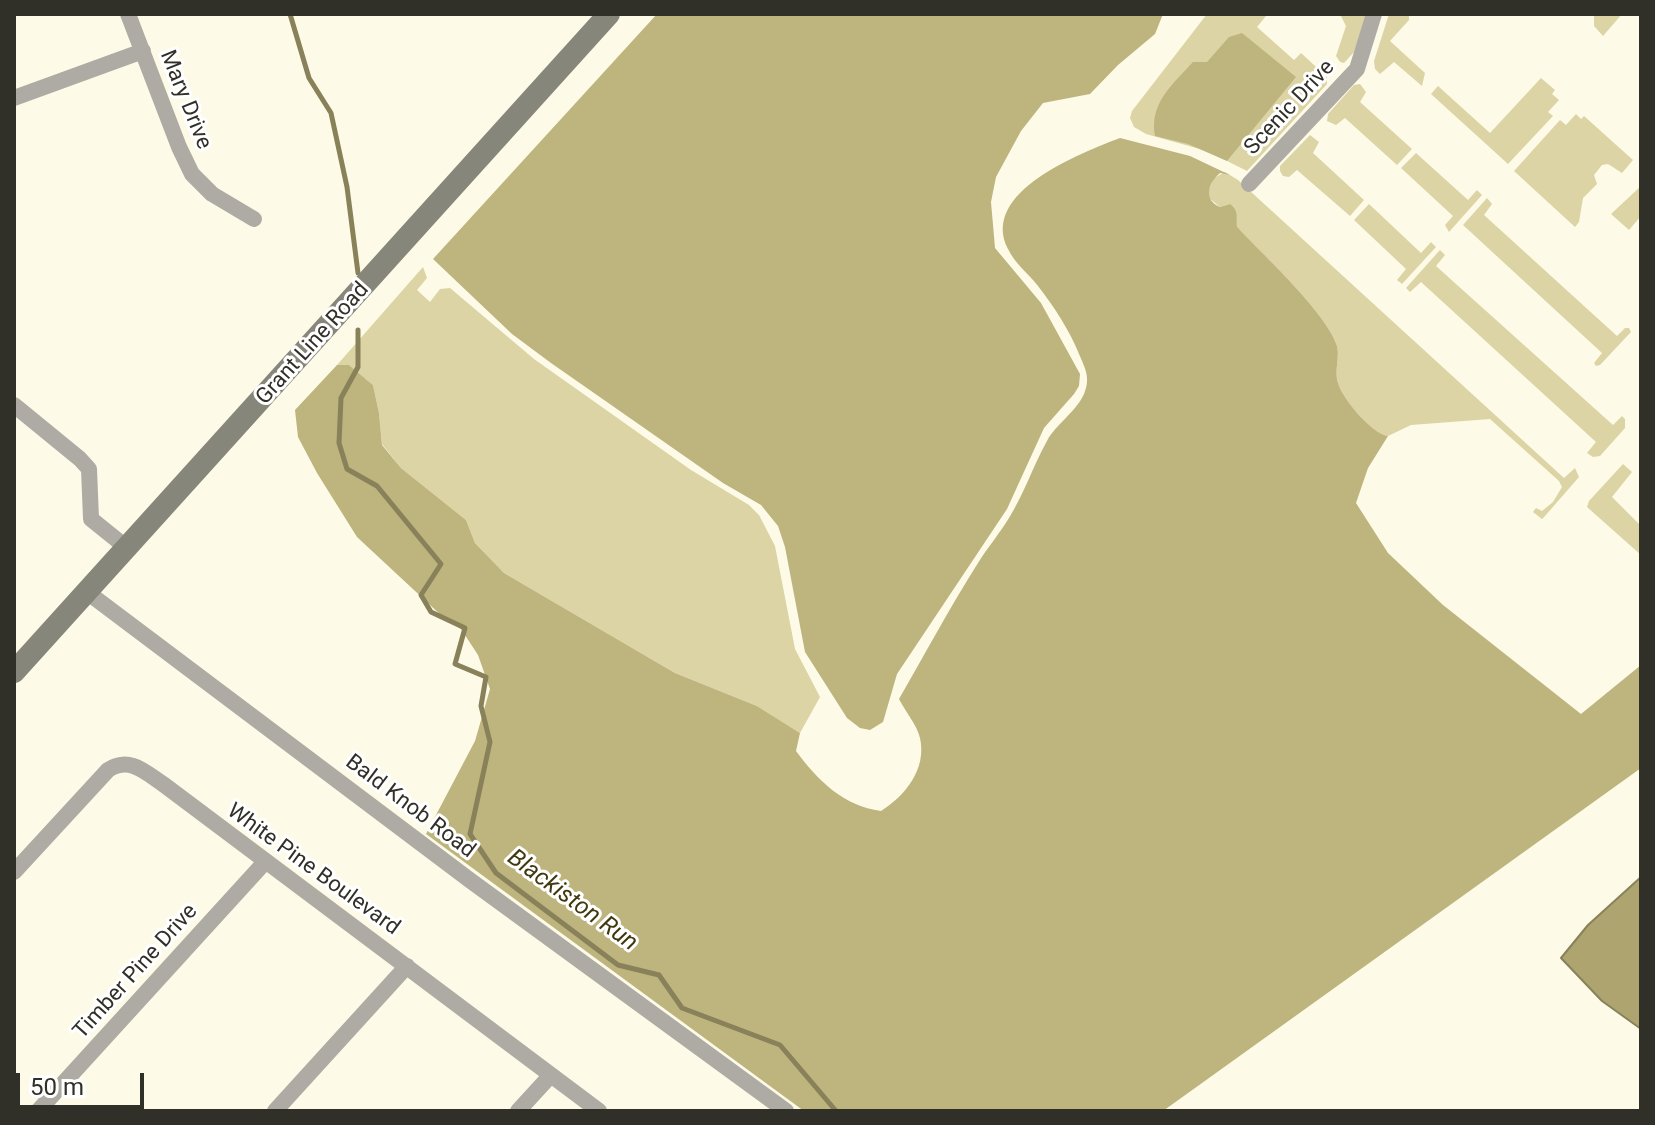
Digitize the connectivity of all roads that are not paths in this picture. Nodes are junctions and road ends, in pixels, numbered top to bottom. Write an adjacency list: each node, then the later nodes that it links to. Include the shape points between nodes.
1 (128, 14): 4 (street, Mary Drive)
2 (609, 14): 9 (main road, Grant Line Road)
3 (1374, 14): 6 (street, Scenic Drive, via 1357,69)
4 (143, 51): 5 (street); 7 (street, Mary Drive, via 192,174 212,194)
5 (14, 98)
6 (1249, 184)
7 (254, 219)
8 (14, 405): 9 (street, via 89,469 91,519)
9 (127, 548): 10 (main road, Grant Line Road)
10 (87, 592): 11 (main road, Grant Line Road); 20 (street, Bald Knob Road)
11 (14, 672)
12 (265, 862): 13 (street, White Pine Boulevard, via 129,763 108,770); 14 (street, White Pine Boulevard); 16 (street, Timber Pine Drive)
13 (14, 872)
14 (407, 966): 15 (street, White Pine Boulevard); 17 (street)
15 (551, 1075): 18 (street); 19 (street, White Pine Boulevard)
16 (38, 1111)
17 (275, 1111)
18 (518, 1111)
19 (599, 1111)
20 (786, 1111)

